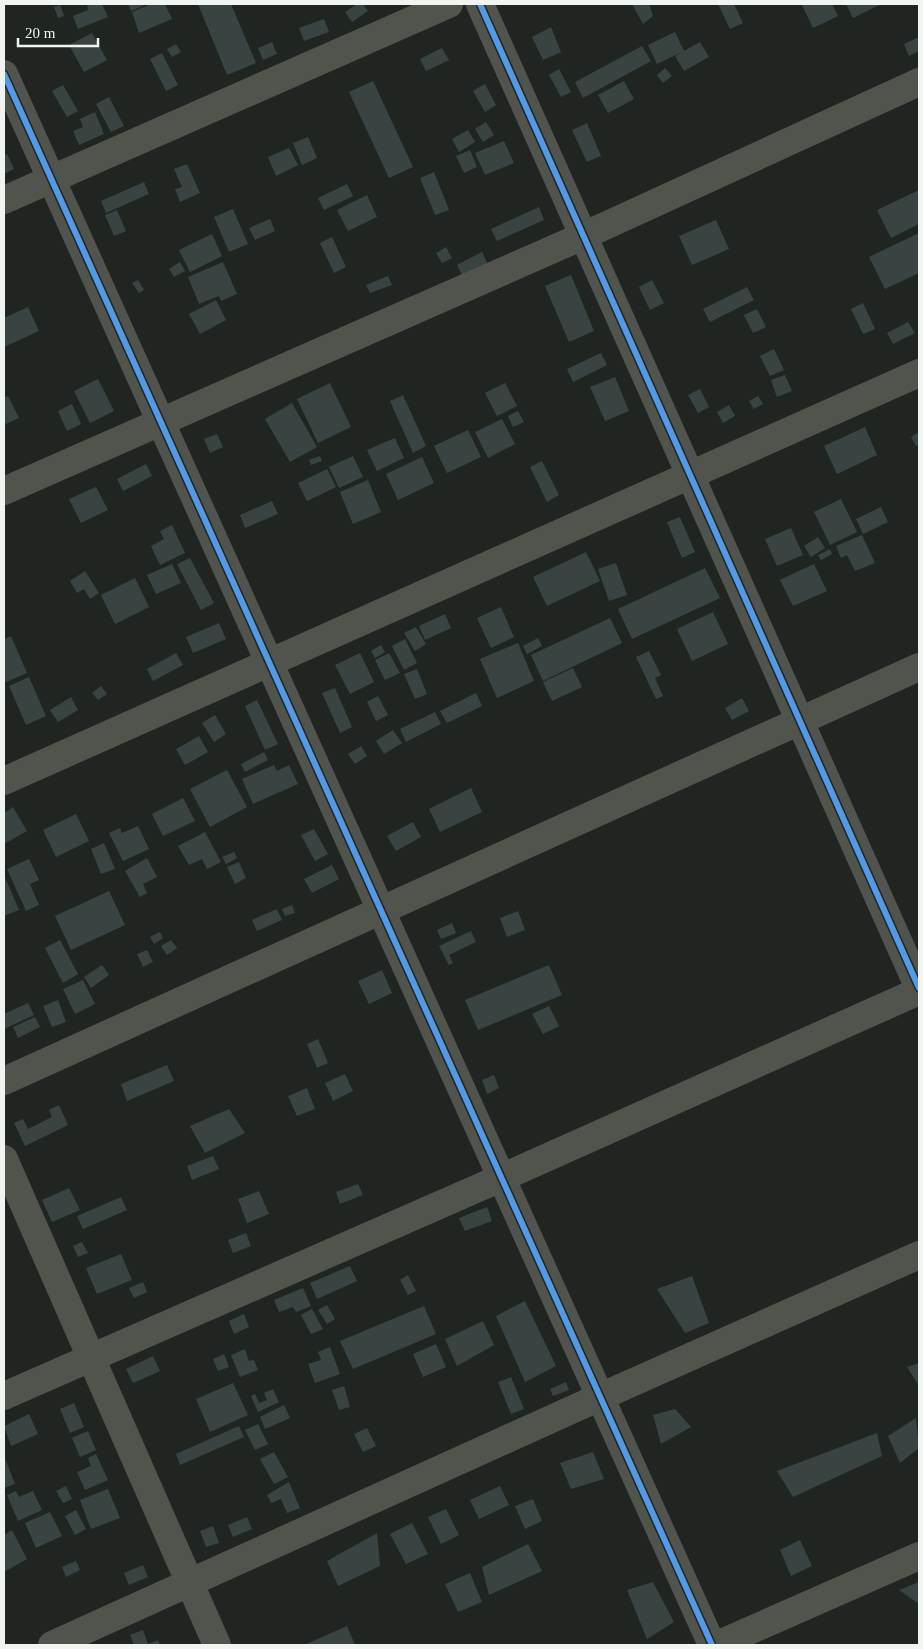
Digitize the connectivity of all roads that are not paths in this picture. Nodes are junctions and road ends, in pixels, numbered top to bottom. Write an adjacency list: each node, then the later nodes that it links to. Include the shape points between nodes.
1 (449, 4): 5 (street)
2 (480, 4): 7 (street)
3 (4, 74): 5 (street)
4 (919, 82): 7 (street)
5 (51, 179): 6 (street); 9 (street)
6 (4, 200)
7 (584, 236): 9 (street); 10 (street)
8 (919, 373): 10 (street)
9 (160, 422): 11 (street); 12 (street)
10 (691, 476): 12 (street); 14 (street)
11 (4, 491)
12 (269, 664): 15 (street); 16 (street)
13 (919, 667): 14 (street)
14 (800, 721): 16 (street); 17 (street)
15 (4, 781)
16 (381, 910): 18 (street); 20 (street)
17 (919, 990): 20 (street)
18 (4, 1081)
19 (4, 1159): 22 (street)
20 (502, 1178): 22 (street); 24 (street)
21 (919, 1255): 24 (street)
22 (91, 1358): 23 (street); 26 (street)
23 (4, 1396)
24 (600, 1397): 26 (street); 29 (street)
25 (919, 1556): 30 (street)
26 (189, 1582): 27 (street); 28 (street)
27 (52, 1645)
28 (217, 1645)
29 (712, 1645)
30 (717, 1645)

